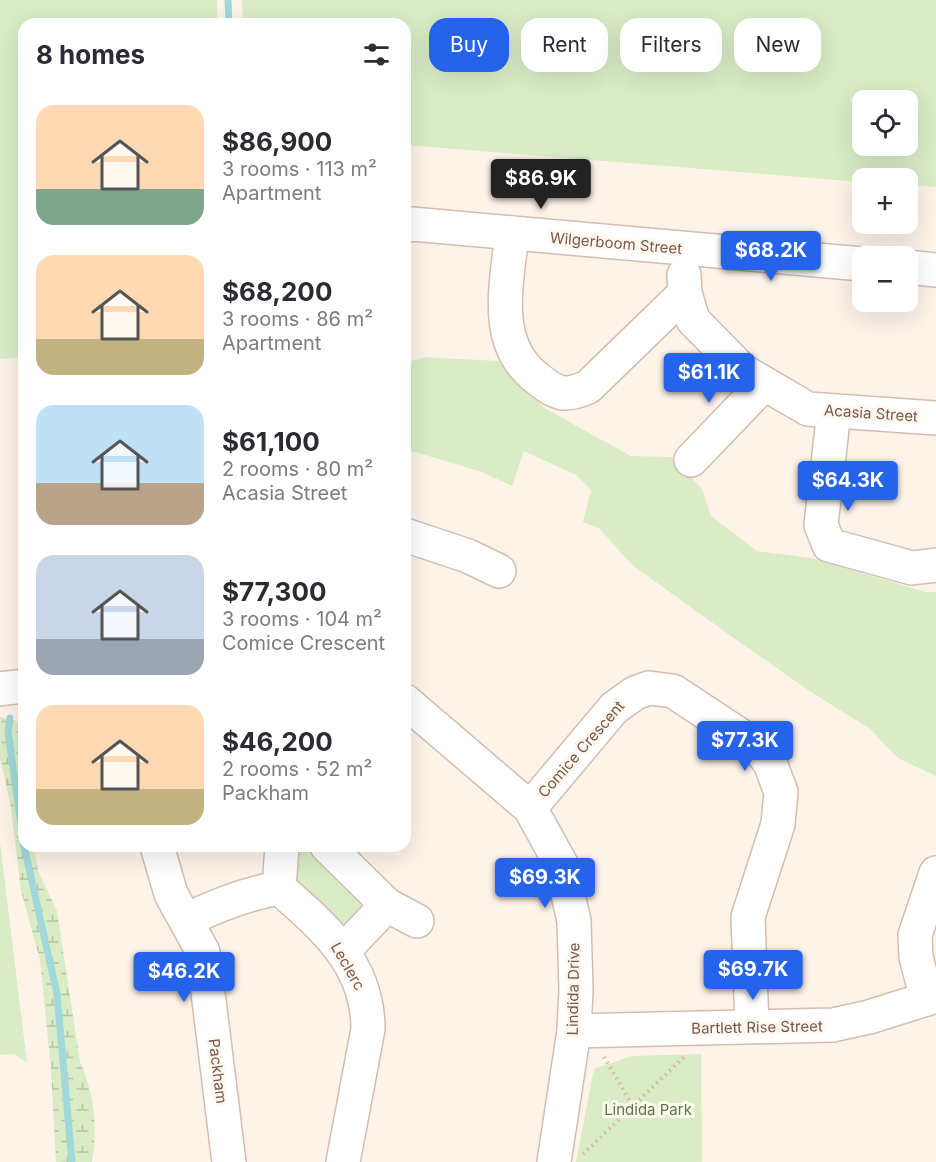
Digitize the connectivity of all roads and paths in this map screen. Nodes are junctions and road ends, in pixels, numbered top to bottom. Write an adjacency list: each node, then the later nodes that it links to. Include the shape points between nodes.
1 (411, 224): 2 (street, Wilgerboom Street)
2 (512, 233): 3 (street, Wilgerboom Street); 7 (street, via 505,327 511,347 530,373 554,392 571,394 588,387)
3 (684, 249): 4 (street, Wilgerboom Street); 7 (street, Acasia Street)
4 (852, 263)
5 (918, 268): 6 (street)
6 (936, 270)
7 (684, 293): 8 (street, Acasia Street, via 693,320 743,371)
8 (764, 384): 9 (street, Acasia Street, via 808,409); 11 (street)
9 (834, 411): 10 (street, Acasia Street); 13 (street, via 821,525 829,544 912,568)
10 (936, 418)
11 (691, 460)
12 (411, 538): 14 (street, via 468,556)
13 (936, 565)
14 (499, 571)
15 (18, 686): 16 (street)
16 (0, 688)
17 (411, 706): 18 (street, Lindida Drive)
18 (530, 808): 29 (street, Comice Crescent, via 614,708 649,688 673,691 758,747 770,763 781,792 778,824 748,917); 31 (street, Lindida Drive, via 561,864 574,921)
19 (159, 852): 25 (street, Packham, via 171,894)
20 (282, 852): 23 (street)
21 (333, 852): 24 (street)
22 (936, 873): 28 (street, via 915,935 916,957)
23 (279, 888): 25 (street, via 223,902); 27 (street, Leclerc, via 328,932)
24 (387, 904): 26 (street); 27 (street)
25 (187, 920): 34 (street, Packham, via 203,952)
26 (417, 921)
27 (343, 951): 35 (street, Leclerc, via 361,983 368,1007 368,1029)
28 (932, 997): 29 (street, Bartlett Rise Street, via 832,1025)
29 (752, 1026): 30 (street, Bartlett Rise Street)
30 (687, 1028): 31 (street, Bartlett Rise Street); 32 (path, via 685,1057)
31 (584, 1031): 32 (path); 33 (street, Lindida Drive)
32 (633, 1106): 33 (path, via 582,1155)
33 (554, 1160)
34 (229, 1162)
35 (343, 1162)

